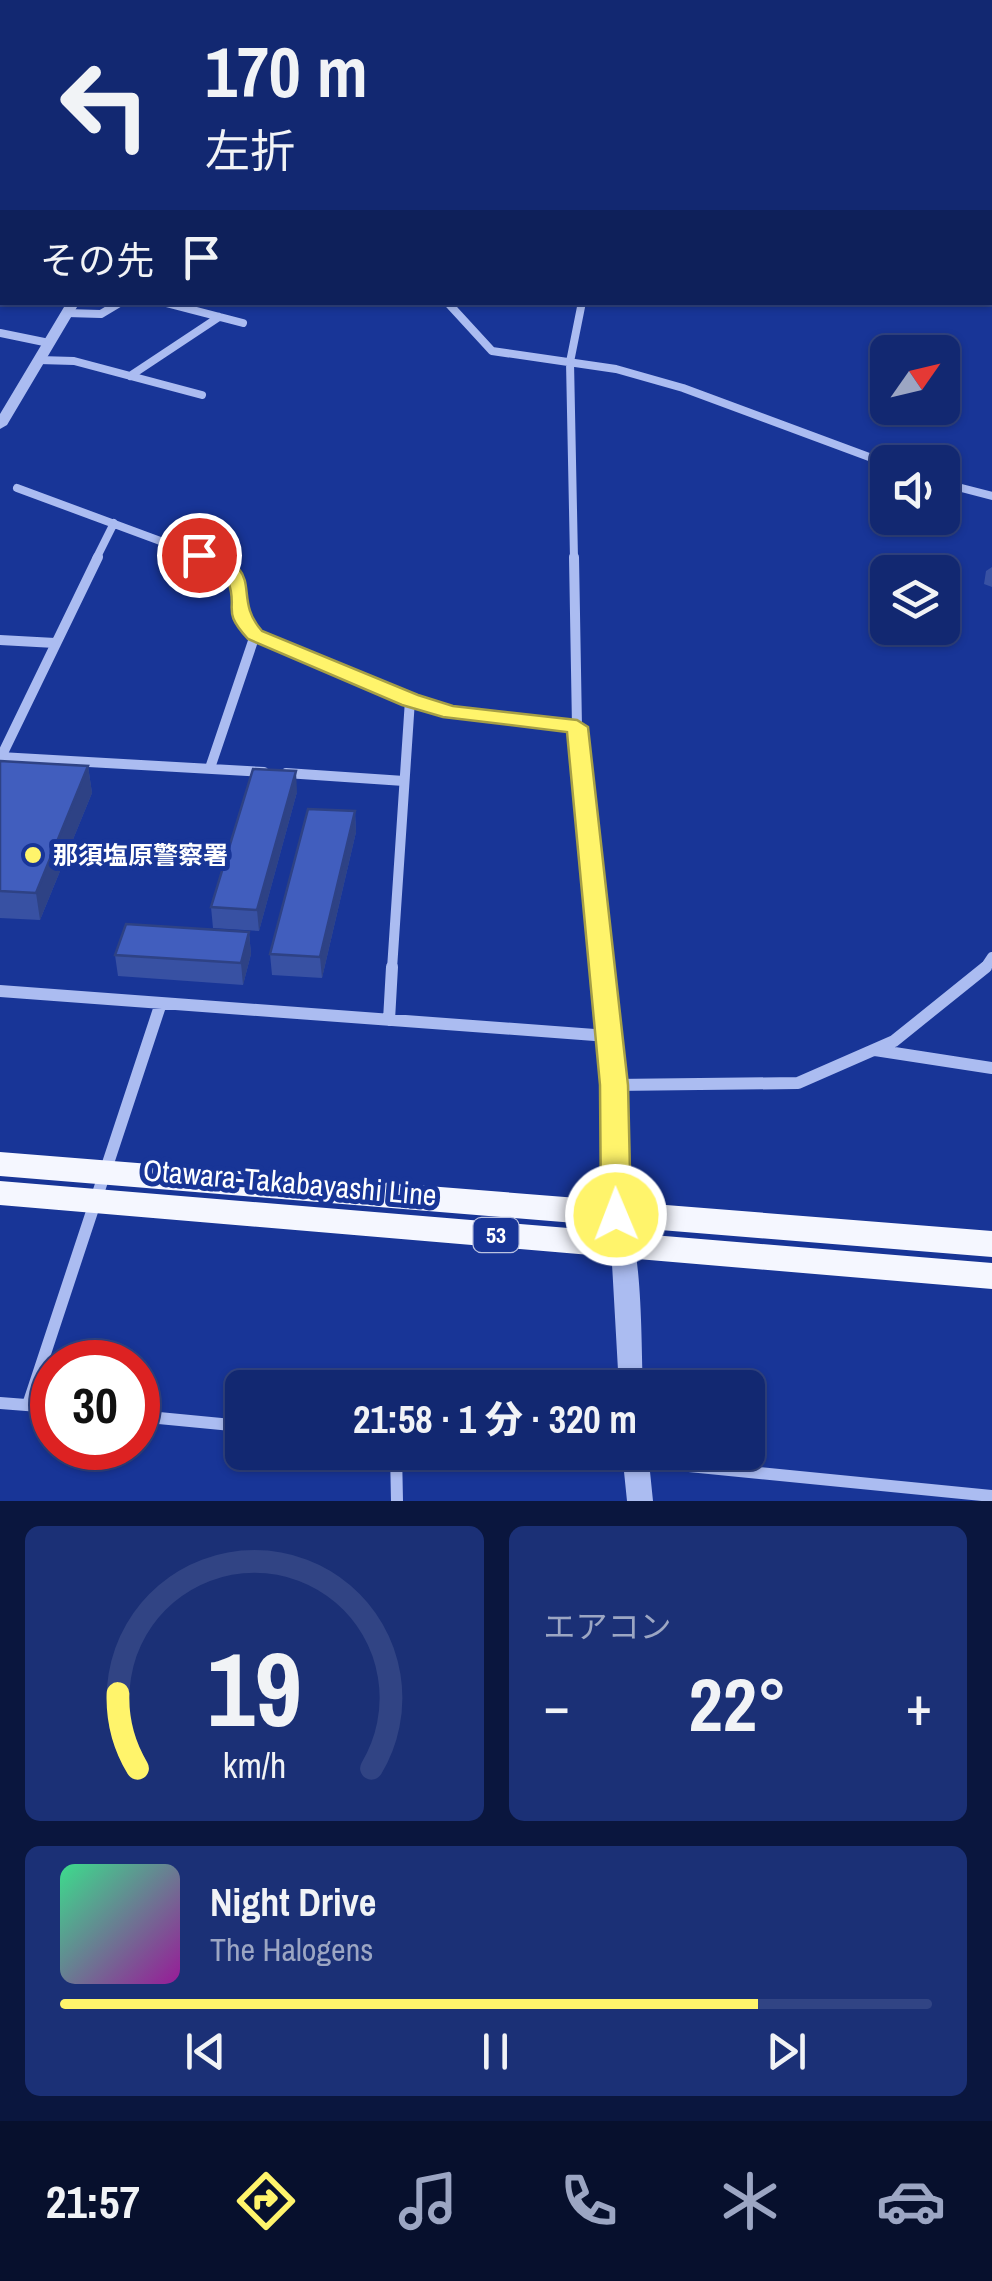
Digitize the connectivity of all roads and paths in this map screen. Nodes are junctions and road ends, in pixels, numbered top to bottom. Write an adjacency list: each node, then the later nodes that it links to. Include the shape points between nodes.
1 (116, 305): 5 (street, via 102,314)
2 (173, 305): 6 (street)
3 (449, 305): 11 (street, via 492,351)
4 (581, 305): 11 (street)
5 (71, 308): 9 (street)
6 (219, 318): 7 (street); 12 (street)
7 (243, 323)
8 (0, 333): 9 (street)
9 (49, 343): 10 (street)
10 (39, 360): 12 (street, via 74,361); 14 (street)
11 (570, 362): 15 (street, via 683,388); 24 (street)
12 (130, 376): 13 (street)
13 (202, 395)
14 (0, 425)
15 (870, 457)
16 (17, 488): 19 (street)
17 (960, 488): 18 (street)
18 (992, 496)
19 (114, 523): 20 (street, via 227,566 238,581 240,618); 22 (street)
20 (255, 635): 23 (street); 26 (street)
21 (0, 640): 22 (street)
22 (55, 643): 25 (street)
23 (410, 700): 24 (street, via 450,712); 27 (street)
24 (577, 727): 32 (street)
25 (1, 757): 26 (street)
26 (210, 768): 27 (street)
27 (404, 781): 31 (street)
28 (992, 956): 33 (street, via 909,1030)
29 (0, 992): 30 (street)
30 (161, 1003): 31 (street); 37 (street)
31 (390, 1020): 32 (street)
32 (608, 1036): 35 (street)
33 (874, 1050): 34 (street); 35 (street, via 798,1083)
34 (992, 1068)
35 (614, 1085): 39 (street)
36 (0, 1164): 37 (main road, Otawara-Takabayashi Line / 53)
37 (99, 1186): 38 (main road, Otawara-Takabayashi Line / 53); 39 (main road, Otawara-Takabayashi Line / 53); 44 (street)
38 (0, 1193)
39 (620, 1231): 40 (main road, Otawara-Takabayashi Line / 53); 41 (main road, Otawara-Takabayashi Line / 53); 42 (street)
40 (992, 1244)
41 (992, 1276)
42 (630, 1370)
43 (0, 1402): 44 (street)
44 (28, 1404)
45 (160, 1418): 46 (street)
46 (225, 1424)
47 (396, 1470): 52 (street)
48 (637, 1470): 53 (street)
49 (739, 1470): 50 (street)
50 (931, 1496): 51 (street)
51 (992, 1496)
52 (396, 1501)
53 (640, 1501)

